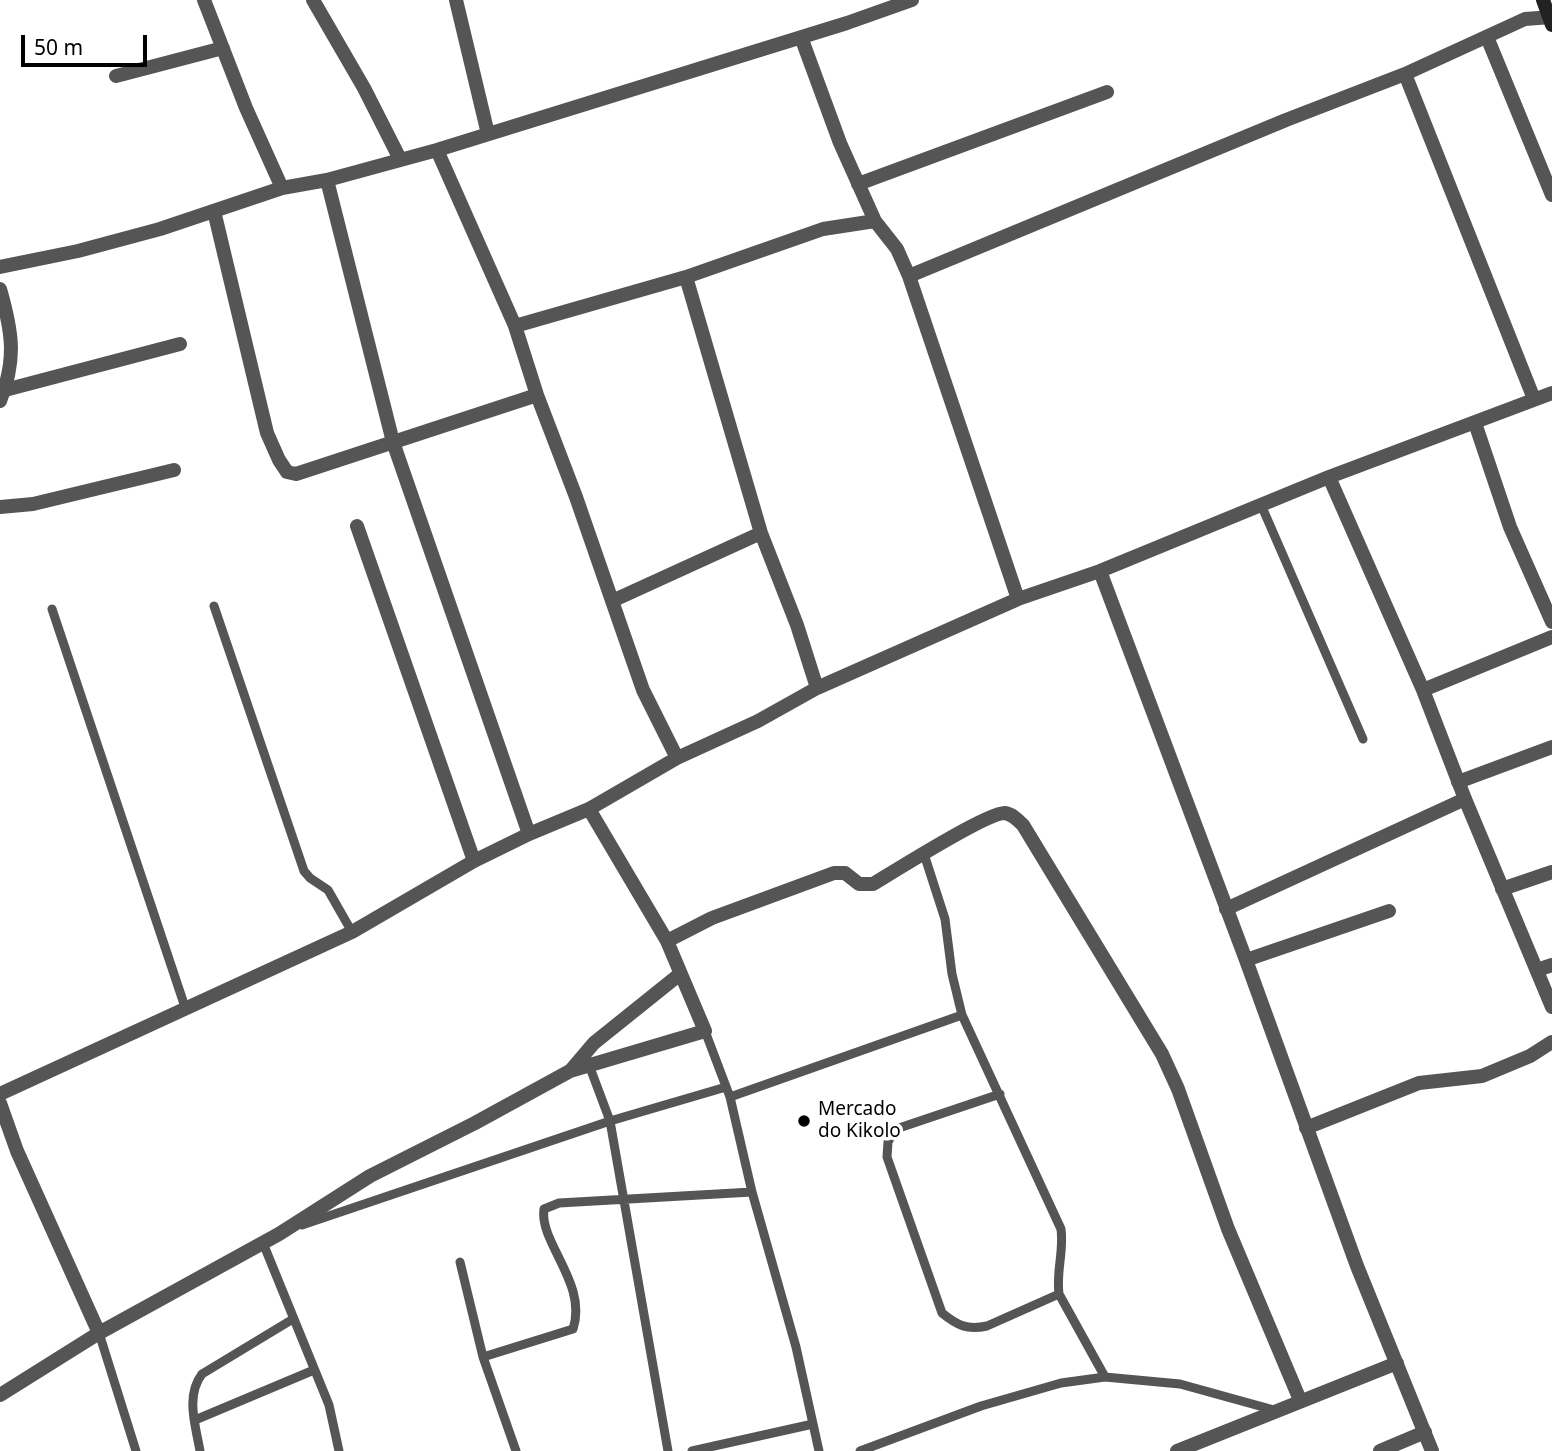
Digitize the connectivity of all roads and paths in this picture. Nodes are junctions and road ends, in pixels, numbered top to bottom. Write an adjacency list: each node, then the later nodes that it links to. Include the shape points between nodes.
1 (204, 0): 9 (street)
2 (313, 0): 15 (street)
3 (456, 0): 13 (street)
4 (912, 0): 7 (street)
5 (1543, 0): 6 (street)
6 (1551, 19): 8 (street, via 1528,18)
7 (801, 37): 13 (street); 17 (street)
8 (1486, 37): 10 (street); 19 (street)
9 (223, 48): 11 (street); 18 (street)
10 (1405, 74): 23 (street); 31 (street)
11 (116, 76)
12 (1107, 92): 17 (street)
13 (488, 134): 14 (street)
14 (438, 150): 15 (street); 26 (street)
15 (400, 159): 16 (street)
16 (327, 180): 18 (street); 33 (street)
17 (858, 184): 21 (street)
18 (282, 188): 20 (street)
19 (1552, 195)
20 (214, 211): 22 (street, via 89,248); 33 (street, via 267,433 287,472 296,474)
21 (875, 221): 23 (street, via 897,249); 24 (street, via 823,229)
22 (0, 267)
23 (909, 276): 41 (street)
24 (686, 277): 26 (street); 39 (street)
25 (0, 289): 29 (street, via 13,342)
26 (515, 326): 30 (street)
27 (180, 344): 29 (street)
28 (1552, 393): 31 (street)
29 (2, 396)
30 (537, 396): 33 (street); 42 (street)
31 (1534, 399): 32 (street)
32 (1475, 424): 35 (street); 45 (street, via 1510,527)
33 (393, 442): 55 (street)
34 (174, 470): 36 (street, via 33,504)
35 (1329, 477): 37 (street); 48 (street)
36 (0, 507)
37 (1262, 507): 40 (street); 49 (lane)
38 (357, 526): 57 (street)
39 (761, 533): 42 (street); 47 (street)
40 (1100, 571): 41 (street); 60 (street)
41 (1018, 599): 47 (street)
42 (612, 601): 51 (street, via 643,690)
43 (214, 606): 62 (lane, via 304,871 328,890)
44 (52, 609): 69 (lane)
45 (1552, 622)
46 (1552, 637): 48 (street)
47 (817, 688): 51 (street)
48 (1423, 690): 52 (street)
49 (1363, 739)
50 (1552, 747): 52 (street)
51 (677, 758): 54 (street)
52 (1458, 782): 53 (street)
53 (1465, 799): 59 (street); 60 (street)
54 (589, 809): 55 (street); 63 (street)
55 (529, 834): 57 (street)
56 (924, 854): 63 (street, via 873,884 859,884 845,873 834,873 712,918); 70 (lane, via 945,919); 94 (street, via 1001,813 1009,813 1023,825 1170,1070 1228,1229)
57 (474, 861): 62 (street)
58 (1552, 872): 59 (street)
59 (1502, 889): 66 (street)
60 (1226, 909): 64 (street)
61 (1389, 911): 64 (street)
62 (352, 932): 69 (street)
63 (667, 941): 67 (street)
64 (1246, 960): 80 (street)
65 (1552, 965): 66 (street)
66 (1537, 970): 68 (street)
67 (680, 974): 71 (street); 74 (street, via 594,1042)
68 (1552, 1007)
69 (186, 1010): 76 (street)
70 (962, 1015): 75 (lane); 77 (lane)
71 (705, 1031): 73 (street); 75 (lane)
72 (1552, 1042): 80 (street, via 1482,1076 1419,1083)
73 (589, 1065): 74 (street); 79 (lane)
74 (570, 1071): 83 (street, via 370,1176)
75 (728, 1092): 79 (lane); 81 (lane)
76 (0, 1094)
77 (1000, 1094): 86 (lane, via 1061,1229); 86 (lane, via 896,1129 888,1142 887,1157 942,1313 959,1327 987,1326)
78 (0, 1103): 88 (street)
79 (610, 1121): 82 (lane); 83 (lane)
80 (1306, 1128): 90 (street)
81 (752, 1192): 82 (lane); 97 (lane)
82 (625, 1200): 89 (lane, via 559,1203 544,1209 542,1220 568,1274 576,1318 573,1329); 103 (lane)
83 (287, 1230): 84 (street)
84 (263, 1243): 87 (lane); 88 (street)
85 (460, 1262): 89 (lane)
86 (1059, 1294): 92 (lane)
87 (293, 1319): 91 (lane); 96 (lane, via 202,1374 193,1394)
88 (99, 1333): 93 (street); 99 (lane)
89 (483, 1357): 102 (lane)
90 (1397, 1363): 94 (street); 98 (street)
91 (314, 1370): 96 (lane); 101 (lane)
92 (1105, 1377): 95 (lane, via 1180,1384); 106 (lane, via 1061,1383 981,1405)
93 (0, 1395)
94 (1300, 1400): 95 (street)
95 (1274, 1410): 107 (street)
96 (195, 1420): 100 (lane)
97 (813, 1424): 104 (lane); 105 (lane)
98 (1425, 1432): 108 (street); 109 (street)
99 (136, 1451)
100 (200, 1451)
101 (339, 1451)
102 (516, 1451)
103 (668, 1451)
104 (692, 1451)
105 (819, 1451)
106 (860, 1451)
107 (1177, 1451)
108 (1380, 1451)
109 (1432, 1451)

